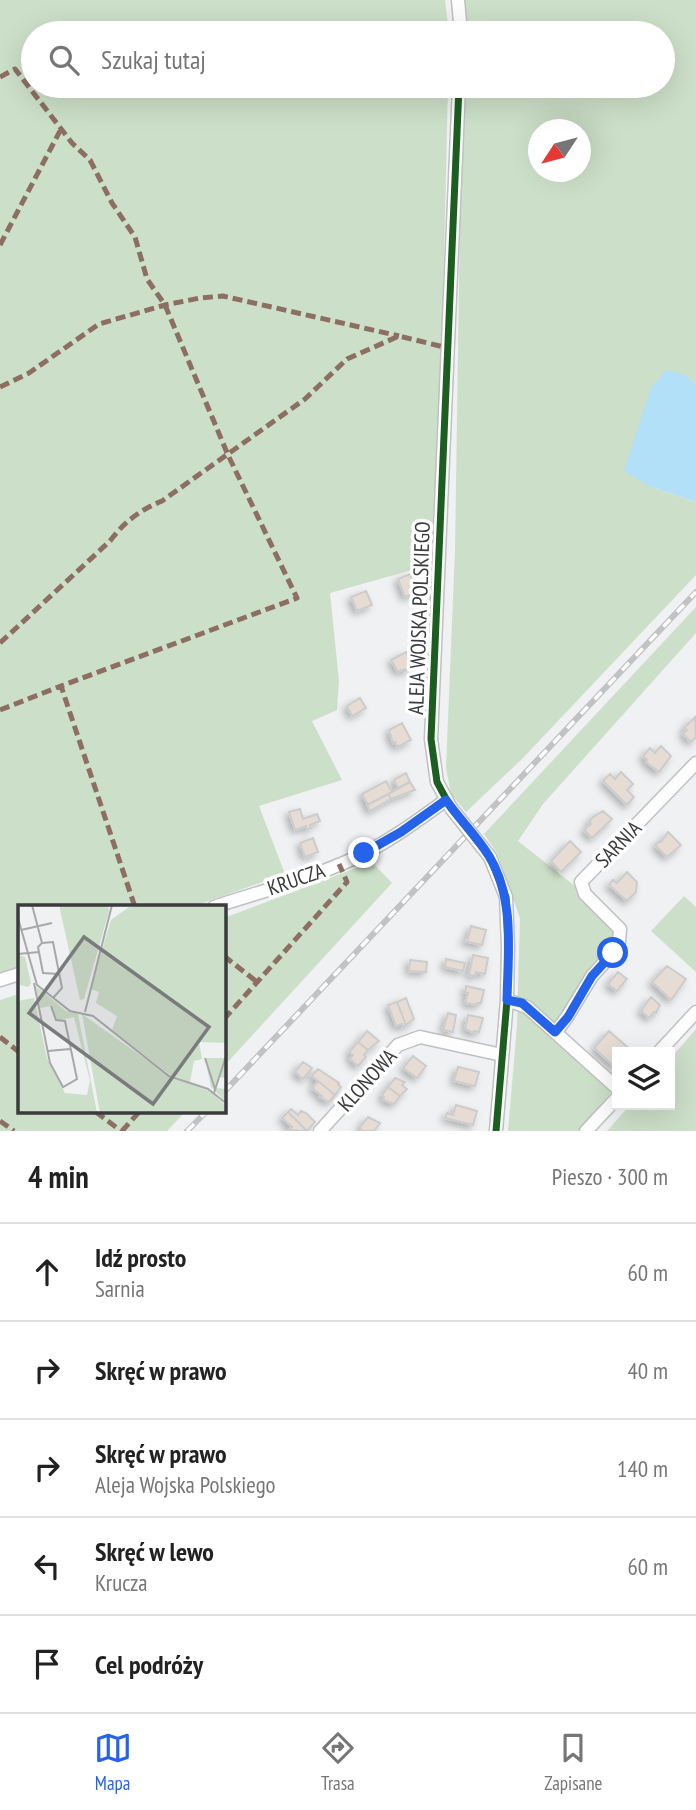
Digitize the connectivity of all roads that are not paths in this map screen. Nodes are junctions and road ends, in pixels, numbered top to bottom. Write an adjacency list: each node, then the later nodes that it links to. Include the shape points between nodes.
1 (457, 0): 2 (street)
2 (460, 21)
3 (458, 98): 5 (street, ALEJA WOJSKA POLSKIEGO, via 431,739 437,782)
4 (696, 763): 11 (street, SARNIA, via 581,882 585,894 620,929 619,942)
5 (448, 804): 6 (street, KRUCZA, via 364,853); 9 (street, ALEJA WOJSKA POLSKIEGO, bridge, via 490,856 506,897)
6 (220, 905)
7 (18, 974): 8 (street)
8 (0, 980)
9 (507, 1000): 11 (street, via 522,1003); 13 (street, ALEJA WOJSKA POLSKIEGO)
10 (696, 1012): 12 (street)
11 (555, 1032): 14 (street)
12 (664, 1047)
13 (502, 1055): 16 (street, KLONOWA, via 420,1037 398,1045); 17 (street, ALEJA WOJSKA POLSKIEGO)
14 (612, 1083)
15 (612, 1103): 18 (street)
16 (329, 1128)
17 (496, 1131)
18 (586, 1131)

